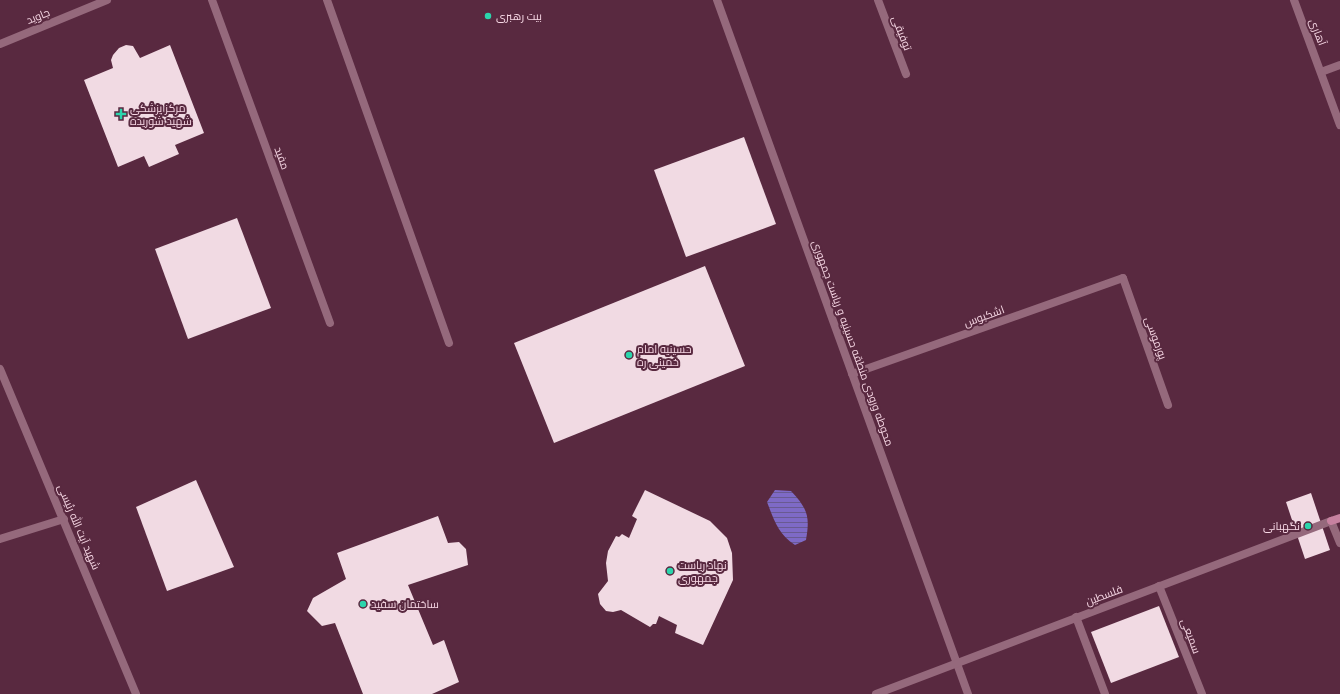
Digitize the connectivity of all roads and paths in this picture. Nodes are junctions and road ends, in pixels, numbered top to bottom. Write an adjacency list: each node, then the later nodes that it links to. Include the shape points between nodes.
1 (108, 0): 7 (street, جاوید)
2 (212, 0): 13 (street, مفید)
3 (327, 0): 14 (street)
4 (718, 0): 16 (street, محوطه ورودی منطقه حسینیه و ریاست جمهوری)
5 (878, 0): 10 (street, توفیقی)
6 (1294, 0): 9 (street, آهاری)
7 (0, 44)
8 (1340, 65): 9 (street)
9 (1321, 72): 11 (street, آهاری)
10 (906, 74)
11 (1340, 125)
12 (1122, 278): 16 (street, اشکبوس); 17 (street, پورموسی)
13 (330, 323)
14 (450, 343)
15 (0, 369): 19 (street, شهید آیت الله رئیسی)
16 (852, 374): 25 (street, محوطه ورودی منطقه حسینیه و ریاست جمهوری)
17 (1168, 405)
18 (1340, 518): 20 (main road, فلسطین)
19 (64, 519): 21 (street); 26 (street, شهید آیت الله رئیسی)
20 (1331, 521): 22 (street); 23 (street, فلسطین)
21 (0, 539)
22 (1340, 543)
23 (1159, 586): 24 (street, فلسطین); 30 (street, سمیعی)
24 (1076, 617): 25 (street, فلسطین); 29 (street)
25 (956, 662): 27 (street, فلسطین); 28 (street, محوطه ورودی منطقه حسینیه و ریاست جمهوری)
26 (136, 694)
27 (876, 694)
28 (968, 694)
29 (1105, 694)
30 (1202, 694)

